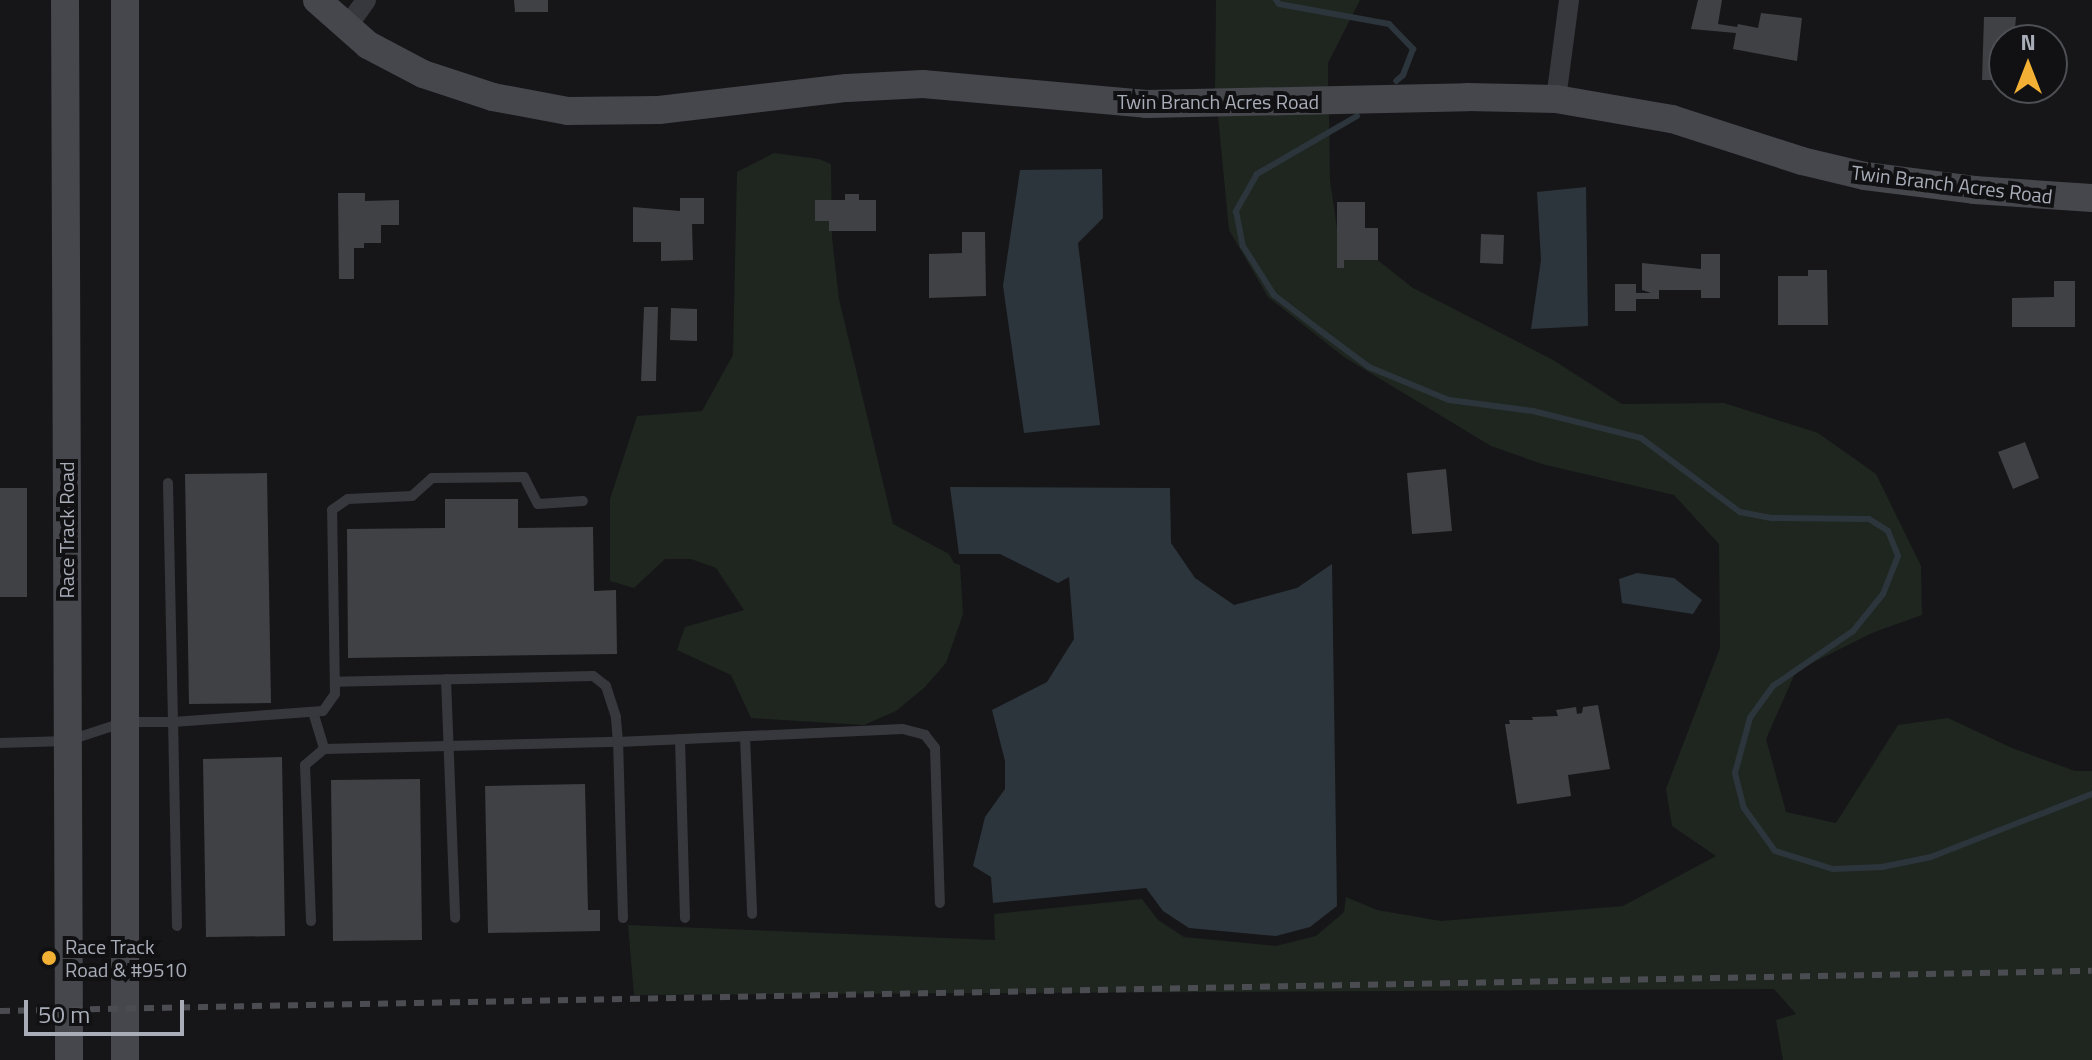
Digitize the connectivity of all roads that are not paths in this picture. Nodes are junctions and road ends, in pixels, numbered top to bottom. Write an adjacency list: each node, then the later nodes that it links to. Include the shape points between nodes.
1 (65, 0): 18 (main road, Race Track Road)
2 (125, 0): 14 (main road)
3 (317, 0): 6 (main road, Twin Branch Acres Road)
4 (366, 0): 6 (street)
5 (1569, 0): 7 (street)
6 (346, 28): 7 (main road, Twin Branch Acres Road, via 423,74 493,97 568,111 659,110 923,84 1146,104)
7 (1556, 99): 8 (main road, Twin Branch Acres Road, via 1647,113 1865,176)
8 (2092, 198)
9 (168, 483): 15 (lane)
10 (583, 501): 12 (lane, via 538,504 524,477 432,478 412,496 348,499 332,510)
11 (446, 679): 12 (lane); 19 (lane, via 593,676 606,686); 21 (lane)
12 (335, 682): 13 (lane, via 335,694 323,711)
13 (313, 712): 15 (lane); 22 (lane)
14 (125, 722): 15 (lane); 18 (lane); 31 (main road)
15 (173, 722): 29 (lane)
16 (745, 736): 17 (lane); 23 (lane, via 903,729 925,735 935,748); 24 (lane)
17 (680, 739): 19 (lane); 27 (lane)
18 (67, 741): 20 (lane); 30 (main road, Race Track Road)
19 (618, 742): 21 (lane); 26 (lane)
20 (0, 743)
21 (448, 746): 22 (lane); 25 (lane)
22 (324, 749): 28 (lane, via 305,765)
23 (940, 903)
24 (752, 914)
25 (455, 918)
26 (623, 918)
27 (685, 918)
28 (311, 921)
29 (177, 926)
30 (69, 1060)
31 (125, 1060)

